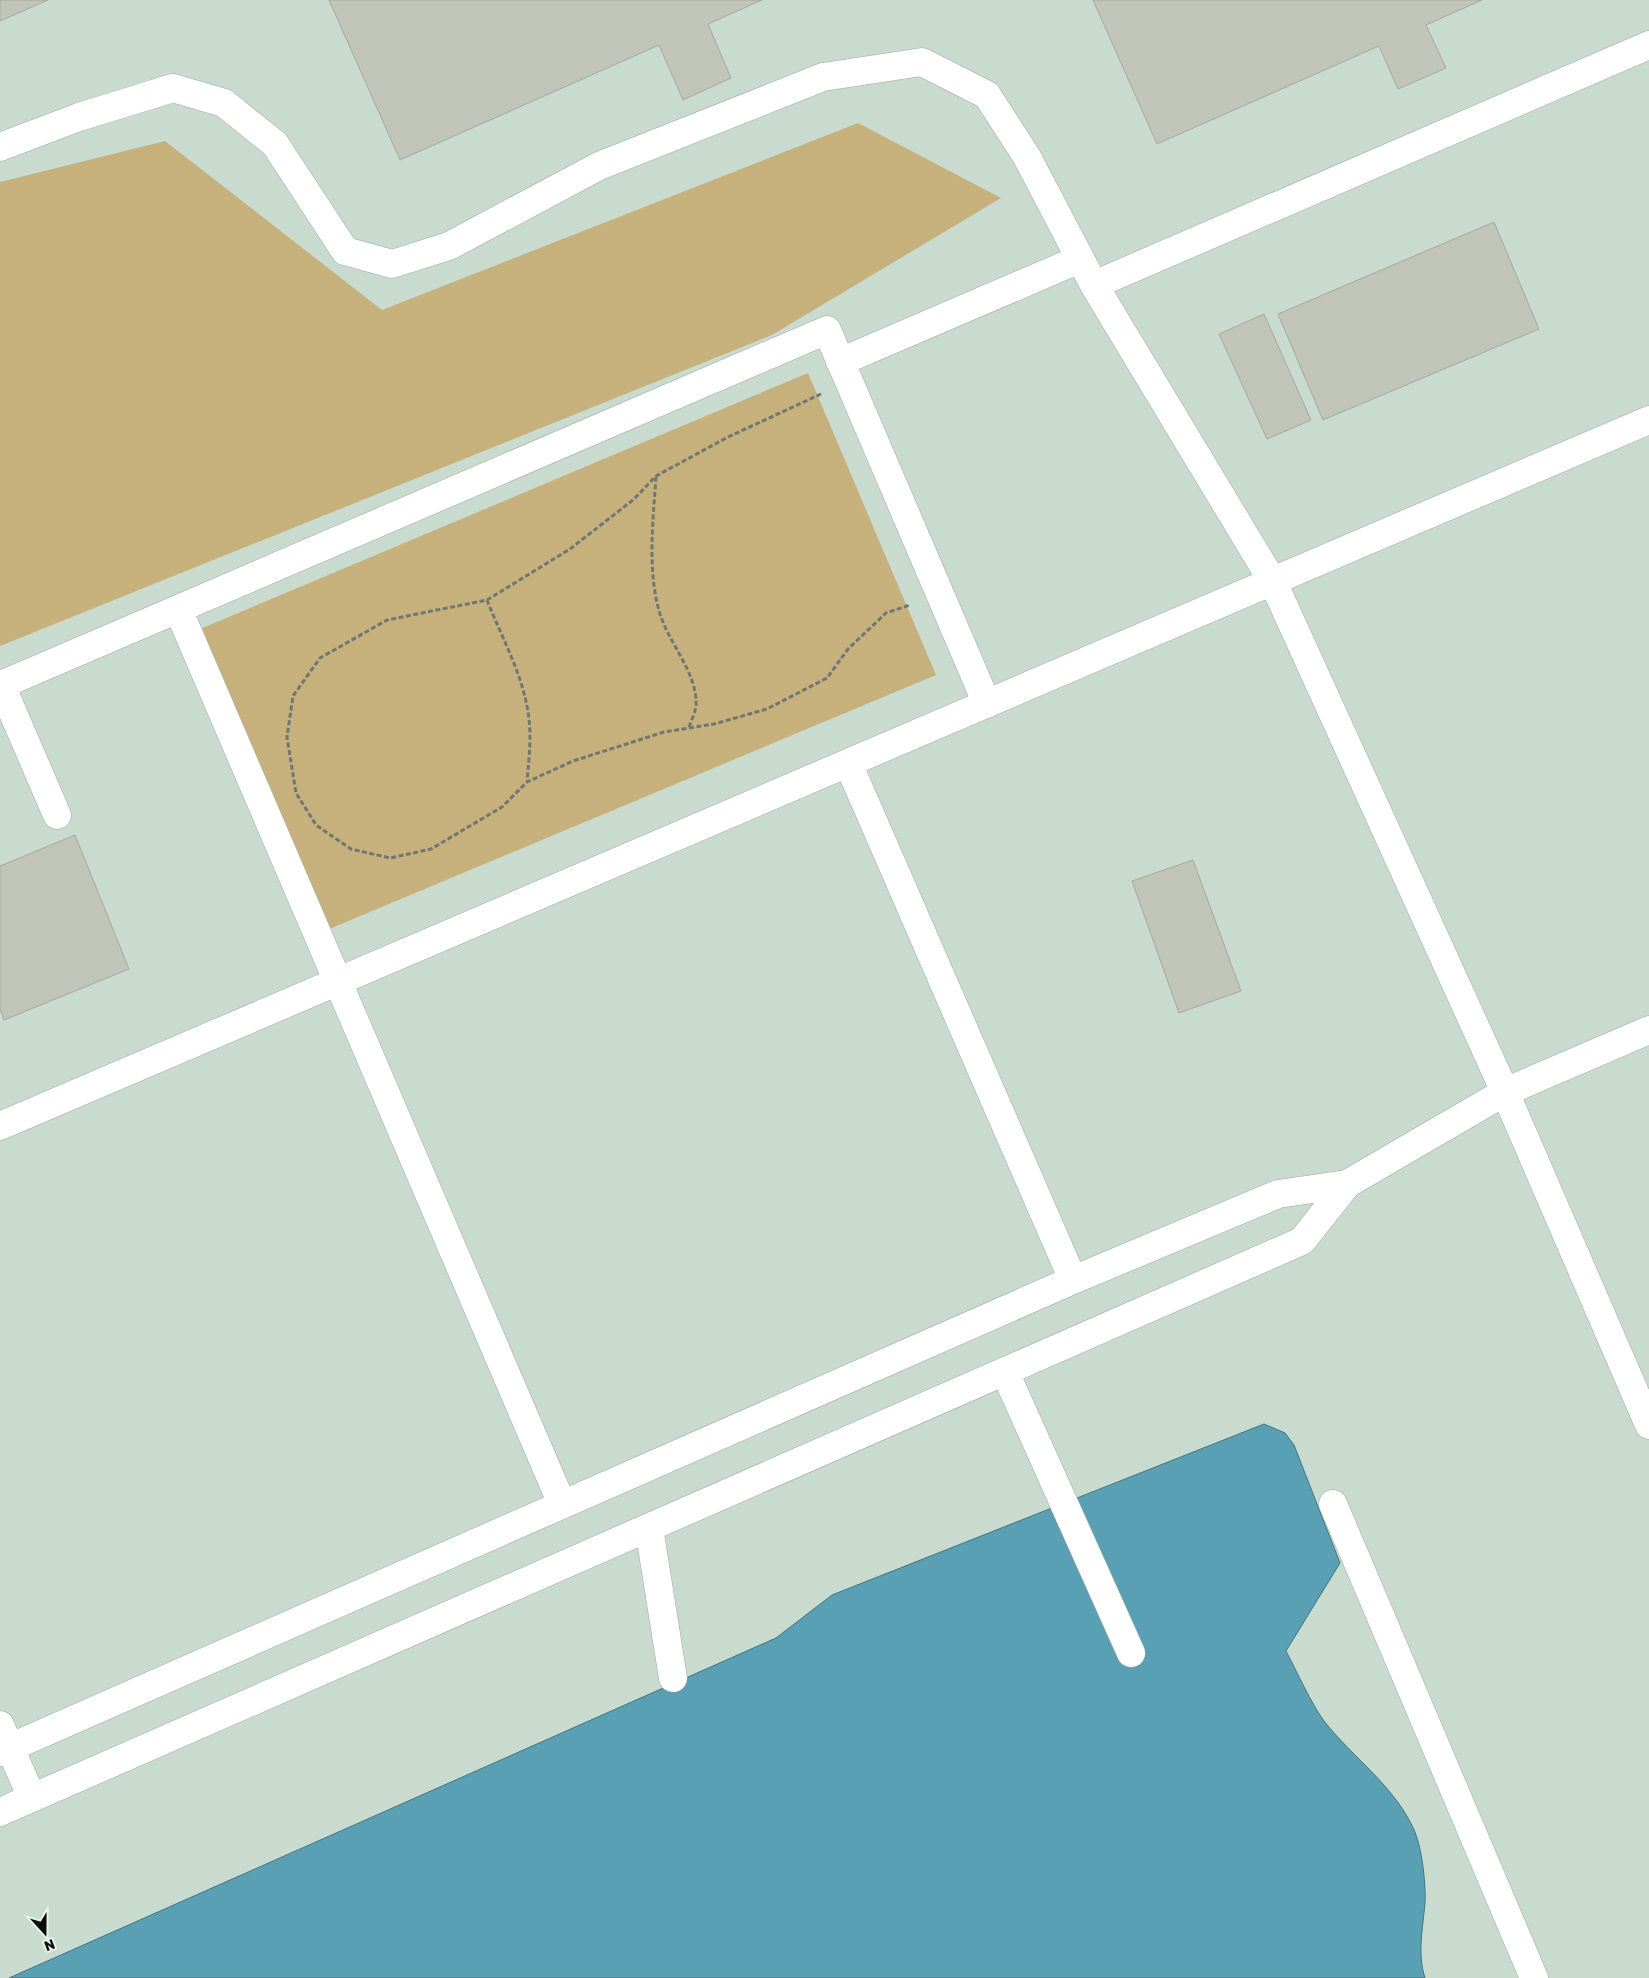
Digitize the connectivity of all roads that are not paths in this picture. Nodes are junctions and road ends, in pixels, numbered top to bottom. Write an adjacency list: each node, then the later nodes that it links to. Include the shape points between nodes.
1 (1649, 45): 4 (lane)
2 (0, 147): 3 (lane, via 79,117 173,88 224,102 275,144 345,251 392,264 449,246 598,166 823,77 922,62 987,95 1027,157)
3 (1080, 258): 4 (lane); 5 (lane)
4 (1094, 285): 7 (lane)
5 (844, 371): 8 (lane, via 827,330); 9 (lane)
6 (1649, 420): 7 (lane)
7 (1273, 582): 9 (lane); 14 (lane)
8 (178, 609): 11 (lane, via 1,685); 12 (lane)
9 (988, 704): 10 (lane)
10 (848, 763): 12 (lane); 17 (lane)
11 (57, 815)
12 (339, 981): 15 (lane); 20 (lane)
13 (1649, 1030): 14 (lane)
14 (1505, 1092): 16 (lane); 19 (lane)
15 (0, 1126)
16 (1347, 1184): 17 (lane, via 1278,1194); 18 (lane, via 1302,1241)
17 (1073, 1280): 20 (lane)
18 (1005, 1372): 22 (lane); 23 (lane)
19 (1649, 1425)
20 (562, 1504): 25 (lane)
21 (1333, 1504): 28 (lane)
22 (649, 1528): 24 (lane); 26 (lane)
23 (1131, 1653)
24 (672, 1678)
25 (3, 1741): 26 (lane)
26 (32, 1798): 27 (lane)
27 (0, 1812)
28 (1534, 1978)

